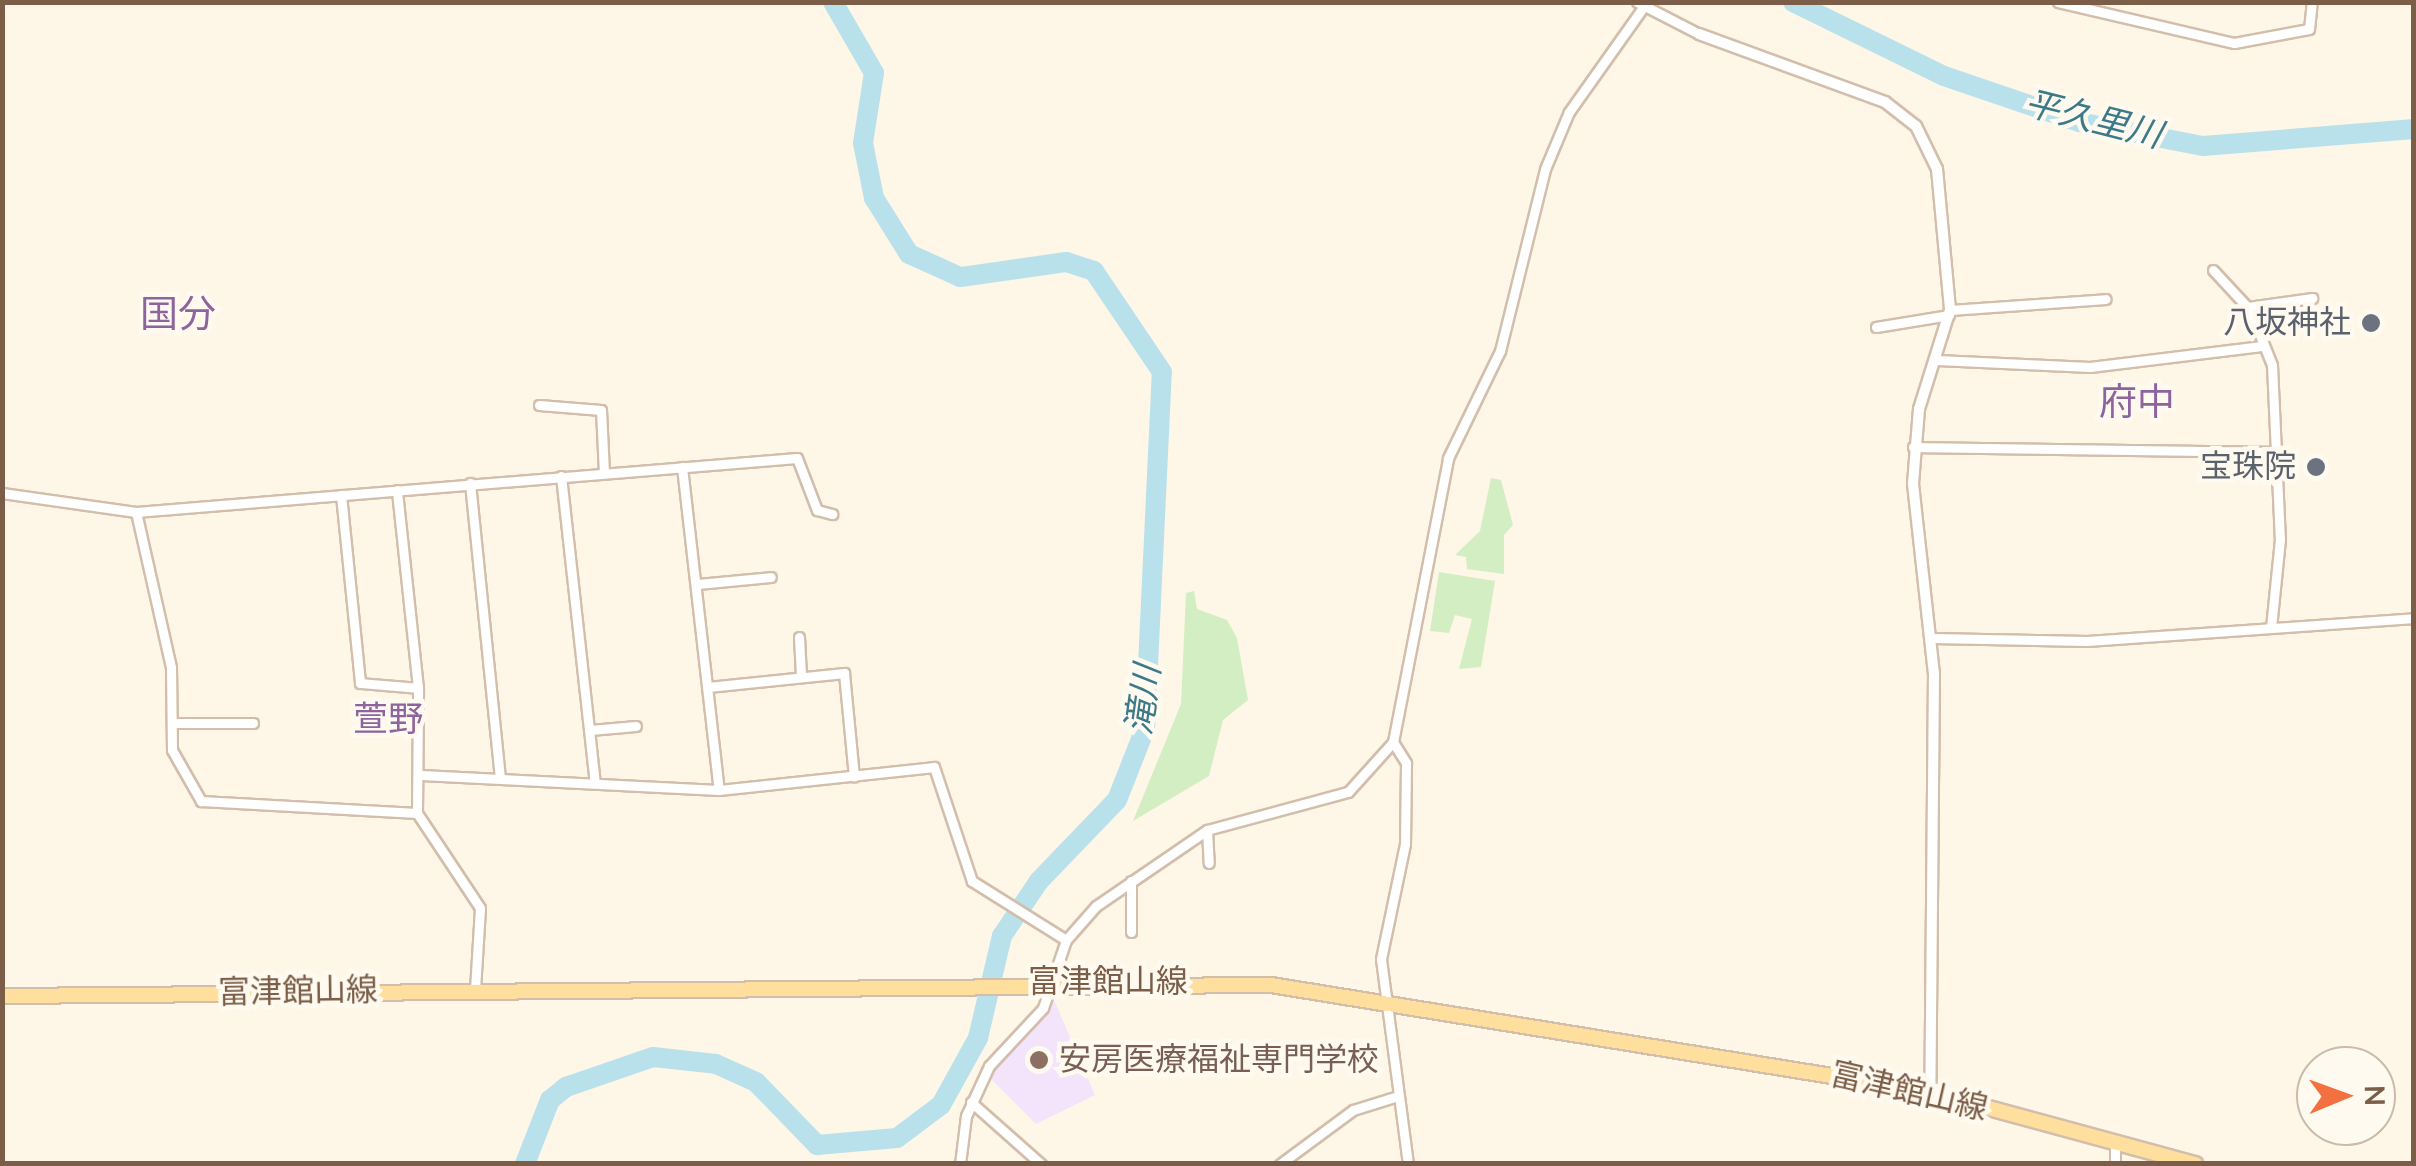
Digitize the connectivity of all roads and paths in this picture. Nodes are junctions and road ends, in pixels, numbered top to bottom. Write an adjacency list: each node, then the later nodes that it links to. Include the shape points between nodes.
1 (2058, 2): 4 (street)
2 (2312, 2): 4 (street, via 2310,28 2234,44)
3 (1643, 4): 5 (street); 39 (street, via 1569,112 1545,169 1500,351 1448,458)
4 (2084, 7)
5 (1698, 34): 10 (street, via 1885,102 1916,126 1937,170)
6 (2213, 270): 9 (street)
7 (2312, 298): 9 (street)
8 (2106, 299): 10 (street)
9 (2248, 307): 12 (street)
10 (1949, 312): 11 (street); 13 (street)
11 (1876, 327)
12 (2260, 346): 13 (street, via 2090,367); 16 (street, via 2272,365)
13 (1937, 360): 15 (street)
14 (540, 405): 18 (street, via 602,410)
15 (1913, 447): 16 (street); 31 (street)
16 (2275, 452): 29 (street, via 2280,538)
17 (682, 466): 18 (street); 25 (street, via 802,459 817,510); 27 (street)
18 (604, 473): 19 (street)
19 (561, 476): 20 (street); 38 (street)
20 (470, 483): 21 (street); 41 (street)
21 (397, 490): 23 (street); 33 (street)
22 (2, 493): 24 (street)
23 (340, 494): 24 (street); 33 (street, via 360,683)
24 (136, 512): 35 (street, via 171,666)
25 (832, 514)
26 (771, 577): 27 (street)
27 (697, 584): 34 (street)
28 (2414, 618): 29 (street)
29 (2271, 627): 31 (street, via 2087,640)
30 (799, 637): 32 (street)
31 (1933, 638): 55 (street)
32 (801, 676): 34 (street); 42 (street, via 846,676)
33 (418, 688): 40 (street)
34 (708, 688): 44 (street)
35 (172, 723): 36 (street); 45 (street, via 176,764 201,801)
36 (254, 723)
37 (636, 726): 38 (street)
38 (590, 730): 43 (street)
39 (1393, 742): 46 (street, via 1348,792); 54 (street, via 1406,763 1405,844 1380,959)
40 (421, 775): 41 (street); 45 (street)
41 (500, 776): 43 (street)
42 (854, 777): 44 (street); 50 (street, via 934,768 954,848 990,892)
43 (596, 784): 44 (street)
44 (720, 790)
45 (417, 813): 52 (street, via 480,908)
46 (1208, 830): 47 (street); 48 (street)
47 (1209, 863)
48 (1131, 881): 49 (street); 50 (street)
49 (1131, 932)
50 (1066, 940): 51 (street)
51 (1054, 982): 52 (main road, 富津館山線); 54 (main road, 富津館山線, via 1271,985); 57 (street, via 1035,1018 995,1054)
52 (474, 989): 53 (main road, 富津館山線)
53 (2, 996)
54 (1383, 998): 55 (main road, 富津館山線); 56 (street)
55 (1930, 1092): 58 (main road, 富津館山線)
56 (1398, 1096): 61 (street, via 1354,1110); 62 (street)
57 (971, 1102): 59 (street); 60 (street)
58 (2115, 1147): 63 (street); 64 (main road, 富津館山線)
59 (960, 1164)
60 (1040, 1164)
61 (1280, 1164)
62 (1408, 1164)
63 (2115, 1164)
64 (2195, 1164)

